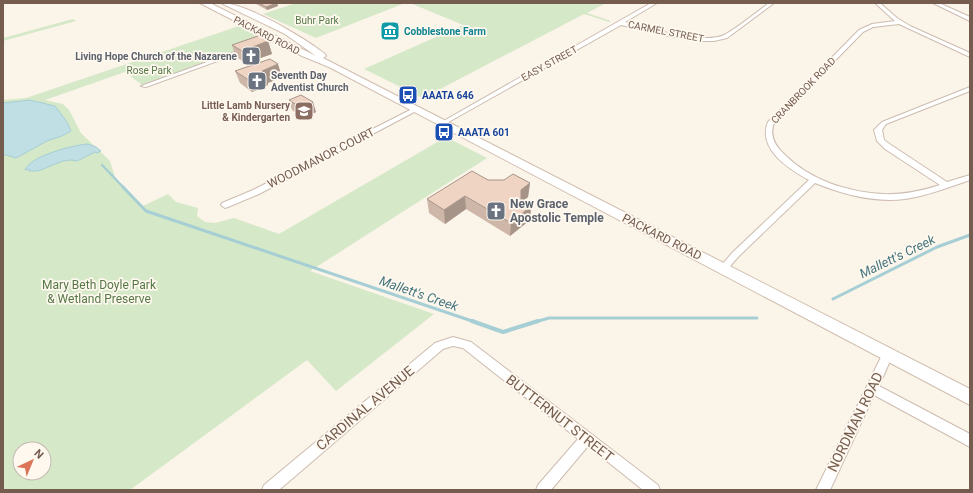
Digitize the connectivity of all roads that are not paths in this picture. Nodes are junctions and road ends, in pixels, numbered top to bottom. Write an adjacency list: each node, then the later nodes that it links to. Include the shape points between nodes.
1 (204, 3): 7 (main road, PACKARD ROAD)
2 (225, 3): 8 (main road, PACKARD ROAD)
3 (655, 3): 11 (street, EASY STREET)
4 (772, 3): 11 (street, CARMEL STREET, via 720,39 694,38)
5 (877, 3): 10 (street)
6 (935, 3): 9 (street)
7 (218, 10): 8 (main road, via 246,21); 12 (main road, PACKARD ROAD)
8 (256, 18): 14 (main road, PACKARD ROAD)
9 (970, 19)
10 (900, 22): 15 (street); 22 (street, CRANBROOK ROAD, via 872,26 861,31 768,127 768,137 774,148 793,166)
11 (621, 23): 20 (street, EASY STREET)
12 (251, 26): 13 (main road, PACKARD ROAD); 14 (main road, via 291,43 297,42)
13 (276, 38): 16 (main road, PACKARD ROAD); 17 (street)
14 (298, 39): 16 (main road, PACKARD ROAD)
15 (970, 55)
16 (332, 65): 19 (main road, PACKARD ROAD)
17 (144, 86)
18 (970, 89): 23 (street, via 884,123 878,130 878,135 888,147)
19 (416, 109): 20 (main road, PACKARD ROAD); 24 (street, WOODMANOR COURT, via 256,192)
20 (443, 123): 25 (main road, PACKARD ROAD)
21 (970, 177): 23 (street)
22 (814, 179): 23 (street, via 853,192 885,197 899,197); 25 (street, via 734,254)
23 (946, 185)
24 (225, 205)
25 (723, 269): 27 (main road, PACKARD ROAD)
26 (467, 345): 30 (street, BUTTERNUT STREET); 32 (street, CARDINAL AVENUE, via 458,341 448,341 439,346)
27 (888, 354): 28 (street, NORDMAN ROAD); 29 (main road, PACKARD ROAD)
28 (872, 388): 31 (street); 35 (street, NORDMAN ROAD)
29 (970, 397)
30 (586, 439): 33 (street); 34 (street, BUTTERNUT STREET)
31 (970, 441)
32 (269, 490)
33 (543, 490)
34 (653, 490)
35 (823, 490)

